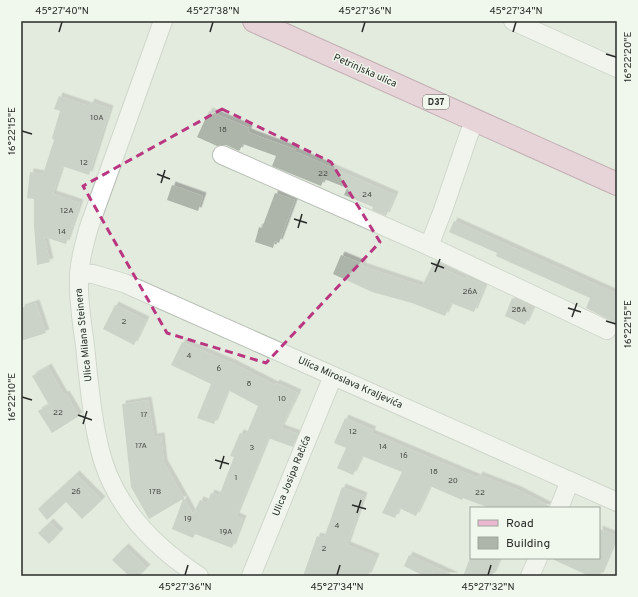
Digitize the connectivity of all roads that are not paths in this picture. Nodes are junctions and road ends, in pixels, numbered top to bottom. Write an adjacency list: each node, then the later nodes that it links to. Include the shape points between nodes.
1 (163, 21): 9 (street, Ulica Milana Steinera, via 89,227)
2 (254, 21): 5 (main road, Petrinjska ulica / D37)
3 (513, 21): 4 (street)
4 (617, 68)
5 (475, 120): 7 (main road, Petrinjska ulica / D37); 8 (street)
6 (222, 155): 8 (street)
7 (617, 184)
8 (429, 246): 10 (street)
9 (79, 274): 11 (street, Ulica Miroslava Kraljevića, via 93,274 124,284); 16 (street, Ulica Milana Steinera, via 79,294 94,417 98,442 110,477 127,509 150,538)
10 (607, 330)
11 (333, 376): 12 (street, Ulica Miroslava Kraljevića); 17 (street, Ulica Josipa Račića)
12 (570, 481): 13 (street, Ulica Miroslava Kraljevića); 14 (street)
13 (617, 502)
14 (559, 507)
15 (538, 559): 18 (street)
16 (199, 576)
17 (251, 576)
18 (530, 576)

